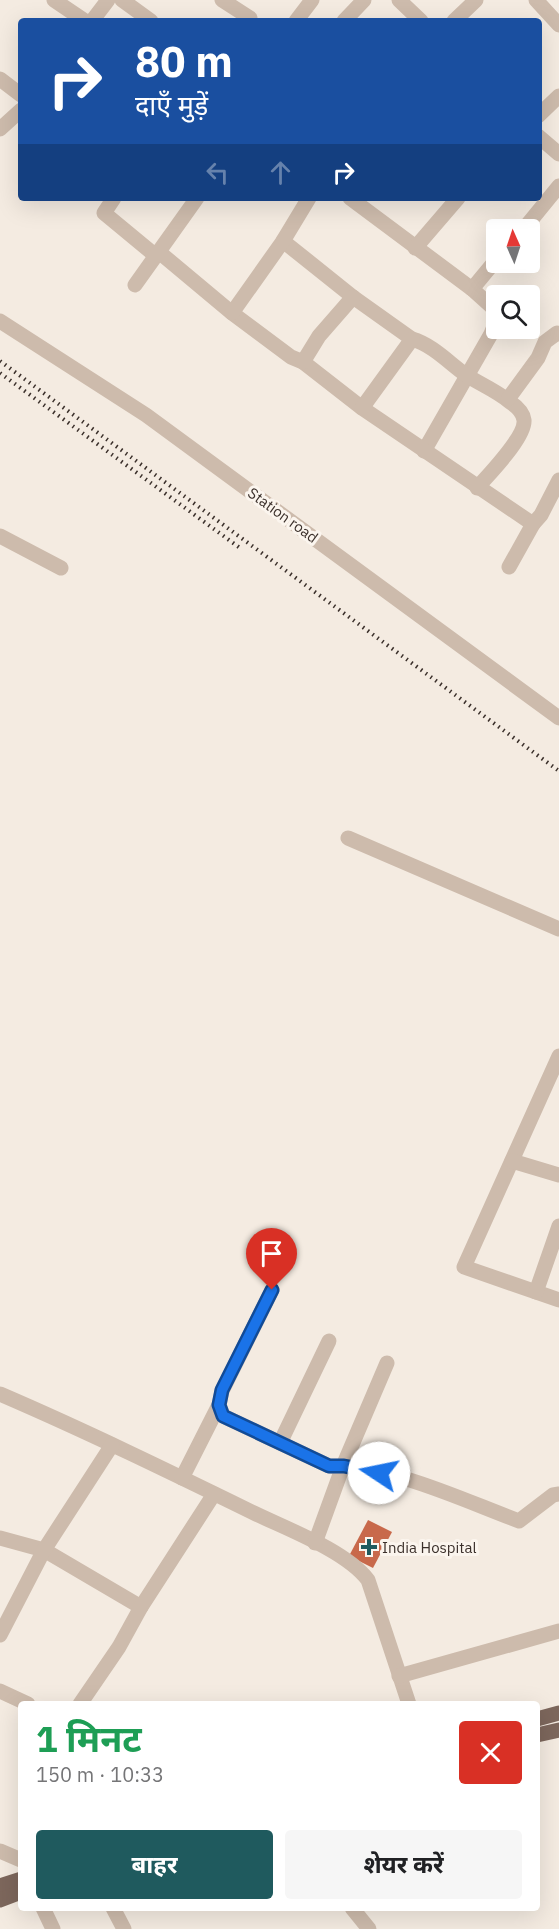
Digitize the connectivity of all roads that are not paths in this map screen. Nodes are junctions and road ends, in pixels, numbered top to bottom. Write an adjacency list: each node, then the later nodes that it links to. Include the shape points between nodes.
1 (54, 0): 10 (street)
2 (108, 0): 11 (street)
3 (122, 0): 12 (street)
4 (222, 0): 13 (street)
5 (312, 0): 14 (street)
6 (364, 0): 15 (street)
7 (399, 0): 16 (street)
8 (476, 0): 17 (street)
9 (536, 0): 18 (street)
10 (81, 18)
11 (94, 18)
12 (147, 18)
13 (250, 18)
14 (298, 18)
15 (347, 18)
16 (418, 18)
17 (457, 18)
18 (559, 25)
19 (0, 80): 20 (street)
20 (18, 93)
21 (559, 96): 22 (street)
22 (542, 112)
23 (18, 113): 24 (street)
24 (0, 129)
25 (542, 139): 26 (street)
26 (559, 154)
27 (559, 186): 33 (street)
28 (112, 201): 36 (street, via 104,213)
29 (195, 201): 36 (street)
30 (307, 201): 34 (street)
31 (354, 201): 35 (street)
32 (455, 201): 35 (street)
33 (532, 219)
34 (283, 241): 40 (street); 41 (street)
35 (416, 248): 39 (street)
36 (158, 254): 38 (street); 41 (street)
37 (486, 272): 39 (street)
38 (135, 285)
39 (472, 289): 46 (street, via 492,307 496,322)
40 (353, 297): 44 (street); 45 (street, via 319,336)
41 (232, 313): 45 (street)
42 (0, 321): 56 (street, Station road, via 146,415)
43 (559, 334): 47 (street, via 545,342)
44 (412, 339): 46 (street); 48 (street)
45 (303, 362): 48 (street)
46 (467, 375): 47 (street); 49 (street)
47 (508, 399): 51 (street, via 521,413 523,427)
48 (362, 408): 49 (street)
49 (424, 451): 51 (street)
50 (559, 480): 52 (street)
51 (477, 488): 52 (street)
52 (533, 524): 54 (street)
53 (0, 536): 55 (street)
54 (509, 567)
55 (61, 568)
56 (559, 718)
57 (348, 838): 58 (street)
58 (559, 929)
59 (559, 1056): 60 (street)
60 (512, 1161): 61 (street); 64 (street, via 464,1267)
61 (559, 1175)
62 (559, 1226): 64 (street)
63 (272, 1290): 69 (street, via 222,1390)
64 (536, 1292): 65 (street)
65 (559, 1300)
66 (329, 1341): 70 (street)
67 (387, 1364): 72 (street)
68 (0, 1394): 71 (street)
69 (219, 1405): 70 (street, via 223,1416); 73 (street)
70 (280, 1443): 72 (street, via 329,1466)
71 (112, 1445): 73 (street); 78 (street)
72 (344, 1466): 75 (street, via 397,1476 519,1521); 77 (street)
73 (182, 1478): 74 (street)
74 (214, 1494): 77 (street); 79 (street)
75 (559, 1494)
76 (0, 1538): 78 (street)
77 (315, 1543): 82 (street, via 360,1569 368,1580)
78 (44, 1550): 79 (street); 81 (street)
79 (141, 1607): 85 (street)
80 (559, 1631): 82 (street)
81 (0, 1635)
82 (399, 1676): 86 (street)
83 (0, 1691): 84 (street)
84 (22, 1701)
85 (82, 1701)
86 (408, 1701)
87 (559, 1713): 88 (main road)
88 (540, 1718)
89 (559, 1730): 90 (main road)
90 (540, 1734)
91 (0, 1851): 92 (street)
92 (18, 1859)
93 (18, 1880): 94 (main road)
94 (0, 1887)
95 (18, 1893): 96 (main road)
96 (0, 1900)
97 (44, 1911): 100 (street)
98 (115, 1911): 101 (street)
99 (354, 1911): 102 (street)
100 (52, 1929)
101 (124, 1929)
102 (369, 1929)

